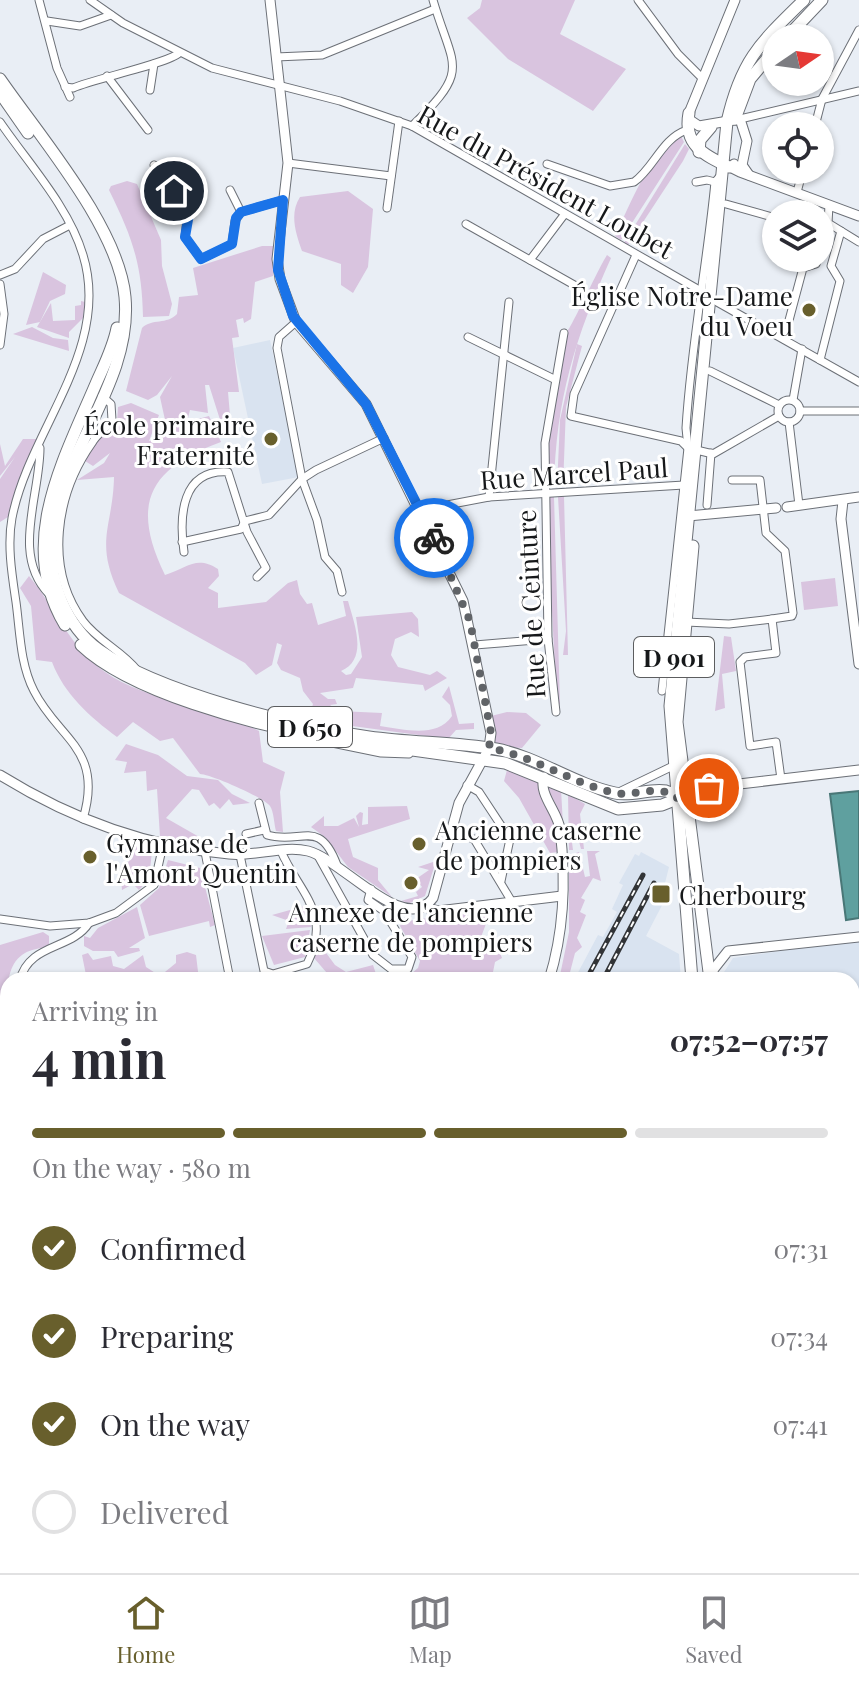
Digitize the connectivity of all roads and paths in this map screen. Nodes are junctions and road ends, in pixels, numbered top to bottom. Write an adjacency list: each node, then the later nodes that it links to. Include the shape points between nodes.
1 (39, 0): 11 (street)
2 (90, 0): 10 (street, Rue du Président Loubet)
3 (270, 0): 15 (street)
4 (433, 0): 9 (street)
5 (638, 0): 19 (street)
6 (735, 0): 19 (street)
7 (804, 0): 30 (main road, D 901, via 750,57 734,89)
8 (822, 0): 12 (main road)
9 (435, 9): 15 (street, via 322,55); 33 (street, via 450,44 451,78 439,100)
10 (111, 15): 11 (street, via 80,26); 14 (street, Rue du Président Loubet)
11 (47, 21): 21 (street)
12 (799, 24)
13 (859, 30): 27 (street)
14 (179, 53): 16 (street); 22 (street, Rue du Président Loubet)
15 (276, 57): 22 (street)
16 (154, 64): 18 (street); 23 (street)
17 (762, 65): 30 (main road, D 901, via 750,79)
18 (107, 76): 21 (street); 35 (street)
19 (702, 78): 29 (street)
20 (0, 79): 83 (main road, D 650, via 103,229 118,260 125,323)
21 (65, 87): 26 (street)
22 (277, 87): 31 (street, Rue du Président Loubet); 39 (street)
23 (150, 90)
24 (859, 91): 27 (street)
25 (0, 93): 110 (main road, D 650, via 97,233 117,280 114,341 43,525 42,555)
26 (70, 97)
27 (822, 99): 28 (street); 30 (street)
28 (819, 112)
29 (689, 113): 34 (street, via 694,124); 36 (main road)
30 (734, 120): 34 (street); 38 (street, via 747,141); 42 (main road, D 901)
31 (399, 121): 33 (street, Rue du Président Loubet); 44 (street)
32 (0, 122): 59 (street)
33 (412, 126): 56 (street, Rue du Président Loubet)
34 (711, 127): 37 (main road, via 700,140)
35 (148, 130)
36 (687, 130): 37 (main road); 40 (street, via 678,133 634,182 610,186)
37 (699, 152): 42 (main road)
38 (742, 156): 42 (street); 43 (street)
39 (288, 163): 44 (street); 49 (street)
40 (547, 164)
41 (154, 165): 54 (street, via 188,210 185,237 198,258 232,244)
42 (723, 174): 43 (street); 45 (street); 51 (main road, D 901); 69 (street); 92 (main road, D 901)
43 (749, 175): 48 (street)
44 (391, 176): 53 (street)
45 (696, 182)
46 (799, 184): 48 (street)
47 (230, 190): 54 (street)
48 (797, 192): 50 (street)
49 (283, 200): 54 (street); 72 (street, via 278,270)
50 (817, 200)
51 (726, 204): 55 (street); 71 (main road, D 901)
52 (834, 207): 57 (street)
53 (387, 208)
54 (241, 212)
55 (762, 214)
56 (564, 215): 63 (street, Rue du Président Loubet); 64 (street)
57 (859, 216)
58 (466, 224): 64 (street)
59 (70, 225): 66 (street, via 43,239 15,269); 91 (street, via 87,271 88,321)
60 (834, 228): 61 (street)
61 (841, 231): 62 (street); 79 (street, via 832,269 840,281)
62 (859, 242)
63 (636, 255): 69 (street, Rue du Président Loubet); 92 (street, via 574,394 571,416 681,441)
64 (530, 260): 68 (street)
65 (802, 272): 75 (street)
66 (0, 275)
67 (0, 284): 76 (street)
68 (576, 286)
69 (701, 291): 92 (street, via 687,412)
70 (509, 302): 78 (street)
71 (717, 302): 75 (street); 80 (main road, D 901)
72 (296, 322): 90 (street, via 366,404); 93 (street, via 279,337 277,348)
73 (564, 333): 81 (street, Rue de Ceinture)
74 (468, 337): 78 (street)
75 (784, 339): 77 (street)
76 (0, 345)
77 (802, 349): 79 (street); 84 (street)
78 (504, 355): 81 (street); 97 (street)
79 (820, 360): 82 (street)
80 (710, 371): 85 (street); 92 (main road, D 901)
81 (554, 379): 96 (street, Rue de Ceinture)
82 (859, 382)
83 (102, 396): 117 (street, via 111,404 112,420 83,457 62,510 57,546 66,589 82,621); 117 (main road, D 650, via 54,509 51,562 64,607 79,632 104,654)
84 (793, 400): 85 (street); 86 (street)
85 (779, 405): 88 (street)
86 (800, 411): 87 (street); 89 (street)
87 (859, 411)
88 (779, 416): 89 (street); 92 (street, via 715,454)
89 (789, 422): 101 (street)
90 (384, 438): 93 (street); 103 (street)
91 (40, 442): 110 (street, via 29,553 36,577); 132 (street, via 11,528 24,665 35,693 80,754 88,794)
92 (699, 450): 95 (street); 100 (street); 104 (main road, D 901)
93 (302, 479): 105 (street, via 269,515); 109 (street, via 325,557 337,571)
94 (732, 480): 102 (street, via 760,480)
95 (684, 485): 96 (street, Rue Marcel Paul); 104 (street)
96 (544, 494): 97 (street, Rue Marcel Paul); 114 (street, Rue de Ceinture)
97 (489, 497): 103 (street, Rue Marcel Paul)
98 (859, 497): 99 (street)
99 (843, 501): 101 (street); 111 (street, via 841,519)
100 (707, 505)
101 (799, 505): 102 (street)
102 (764, 509): 104 (street); 112 (street, via 766,533 785,551 793,613)
103 (421, 510): 115 (street, via 463,601)
104 (688, 516): 113 (main road, D 901); 118 (street); 121 (main road, D 901, via 670,706)
105 (245, 521): 106 (street, via 233,533); 106 (street, via 227,468 188,490 180,515); 108 (street, via 266,568)
106 (182, 542): 107 (street)
107 (184, 552)
108 (257, 577)
109 (342, 592)
110 (51, 596): 120 (main road, D 650, via 82,646 120,673 204,705 294,732 370,745)
111 (855, 603): 116 (street)
112 (772, 619): 113 (street); 125 (street, via 776,653 740,662 750,746 776,742)
113 (686, 622): 128 (main road, D 901, via 677,722)
114 (548, 639): 115 (street); 119 (street, Rue de Ceinture)
115 (475, 645): 120 (street, via 491,733)
116 (859, 664)
117 (139, 671): 120 (main road, D 650, via 315,728)
118 (662, 691)
119 (556, 712)
120 (486, 753): 124 (main road, D 650); 126 (street); 127 (main road, D 650, via 520,755)
121 (673, 766): 127 (street); 128 (main road, D 901)
122 (859, 770): 125 (street)
123 (0, 775): 132 (street)
124 (544, 777): 130 (main road, D 650, via 618,809); 144 (street, via 542,790 560,829)
125 (781, 779): 128 (street, via 705,788)
126 (467, 784): 134 (street); 142 (street, via 479,792 510,839)
127 (616, 793): 128 (main road, D 650, via 666,791)
128 (681, 797): 130 (main road, D 650); 131 (main road, D 901)
129 (259, 803): 133 (street)
130 (662, 805): 131 (main road)
131 (681, 817): 146 (main road, D 901); 151 (main road, D 901)
132 (83, 819): 136 (street)
133 (264, 830): 135 (street); 141 (street, via 270,837 320,838)
134 (451, 832): 142 (street, via 474,839); 147 (street, via 436,890)
135 (246, 834)
136 (163, 845): 138 (street); 149 (street, via 157,879 149,890 116,913)
137 (281, 851): 139 (street); 140 (street); 155 (street, via 317,921 309,961)
138 (205, 852): 140 (street); 153 (street)
139 (317, 854): 141 (street); 143 (street, via 373,955 391,969 405,970 412,957 384,911 368,900)
140 (240, 855): 154 (street)
141 (337, 865): 143 (street)
142 (501, 881): 145 (street)
143 (371, 889): 147 (street, via 404,911)
144 (562, 896): 145 (street); 156 (street)
145 (512, 902): 147 (street, via 438,911)
146 (687, 906): 157 (main road, D 901); 158 (main road, D 901)
147 (425, 907)
148 (0, 919): 149 (street, via 50,926)
149 (89, 923): 152 (street, via 79,937 34,956)
150 (859, 937): 161 (street, via 728,951)
151 (706, 958): 159 (main road, D 901); 160 (main road, D 901)
152 (25, 972)
153 (228, 972)
154 (267, 972)
155 (281, 972)
156 (551, 972)
157 (691, 972)
158 (699, 972)
159 (701, 972)
160 (710, 972)
161 (713, 972)

